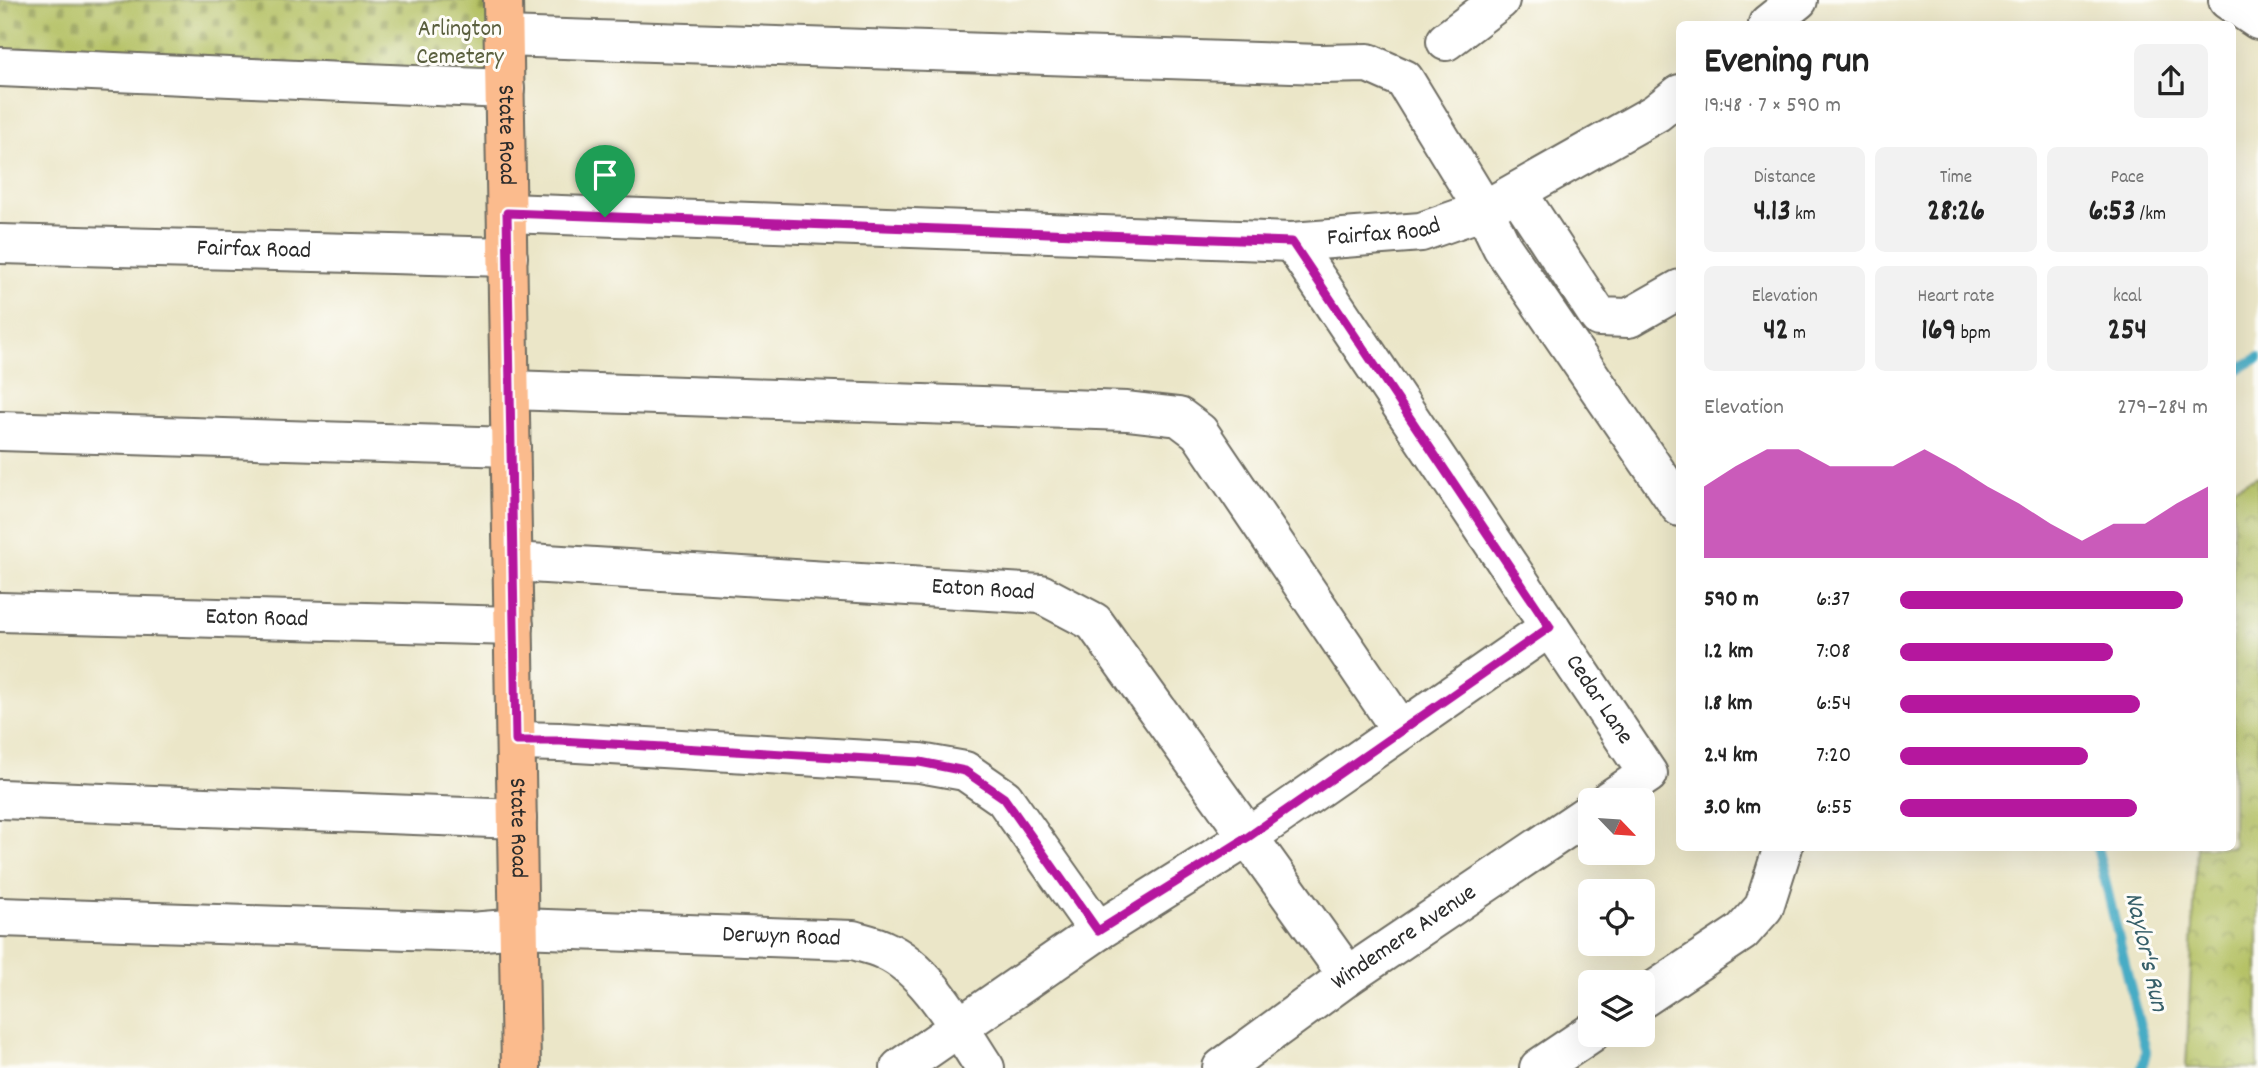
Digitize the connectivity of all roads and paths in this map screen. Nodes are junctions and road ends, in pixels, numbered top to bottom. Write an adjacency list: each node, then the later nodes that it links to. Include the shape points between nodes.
1 (503, 0): 7 (main road, State Road)
2 (1500, 0): 8 (street)
3 (1798, 0): 6 (street)
4 (2228, 0): 5 (street)
5 (2258, 20)
6 (1772, 21)
7 (504, 37): 10 (main road, State Road); 13 (street, via 1368,63 1405,79)
8 (1446, 41)
9 (0, 67): 10 (street)
10 (505, 89): 14 (main road, State Road)
11 (1676, 97): 12 (street, Fairfax Road)
12 (1517, 192): 13 (street, Fairfax Road); 18 (street, via 1599,317 1629,318)
13 (1484, 210): 15 (street, Fairfax Road, via 1421,232); 22 (street, via 1502,247)
14 (507, 213): 15 (street, Fairfax Road); 17 (main road, State Road)
15 (1292, 242): 26 (street, Cedar Lane)
16 (0, 244): 17 (street, Fairfax Road)
17 (508, 257): 19 (main road, State Road)
18 (1676, 291)
19 (510, 390): 21 (main road, State Road); 27 (street, via 1127,411 1179,417 1199,432)
20 (0, 431): 21 (street)
21 (511, 447): 23 (main road, State Road)
22 (1676, 502)
23 (513, 562): 25 (main road, State Road); 33 (street, Eaton Road, via 1041,594 1094,622)
24 (0, 612): 25 (street, Eaton Road)
25 (514, 626): 28 (main road, State Road)
26 (1550, 627): 27 (street); 29 (street, Cedar Lane, via 1648,774)
27 (1401, 730): 33 (street)
28 (516, 741): 31 (main road, State Road); 37 (street, via 920,762 965,771 1004,798)
29 (1627, 788)
30 (0, 799): 31 (street)
31 (517, 819): 36 (main road, State Road)
32 (1578, 821): 38 (street, Windemere Avenue)
33 (1248, 837): 37 (street); 38 (street, Eaton Road)
34 (1782, 851): 39 (street, via 1764,908 1742,932)
35 (0, 917): 36 (street, Derwyn Road, via 471,932)
36 (519, 928): 40 (street, Derwyn Road, via 853,940 886,950 911,968); 42 (main road, State Road)
37 (1098, 931): 40 (street)
38 (1348, 976): 45 (street, Windemere Avenue)
39 (1655, 990)
40 (957, 1027): 43 (street); 44 (street, Derwyn Road)
41 (1578, 1042): 46 (street)
42 (522, 1068)
43 (900, 1068)
44 (985, 1068)
45 (1222, 1068)
46 (1539, 1068)

